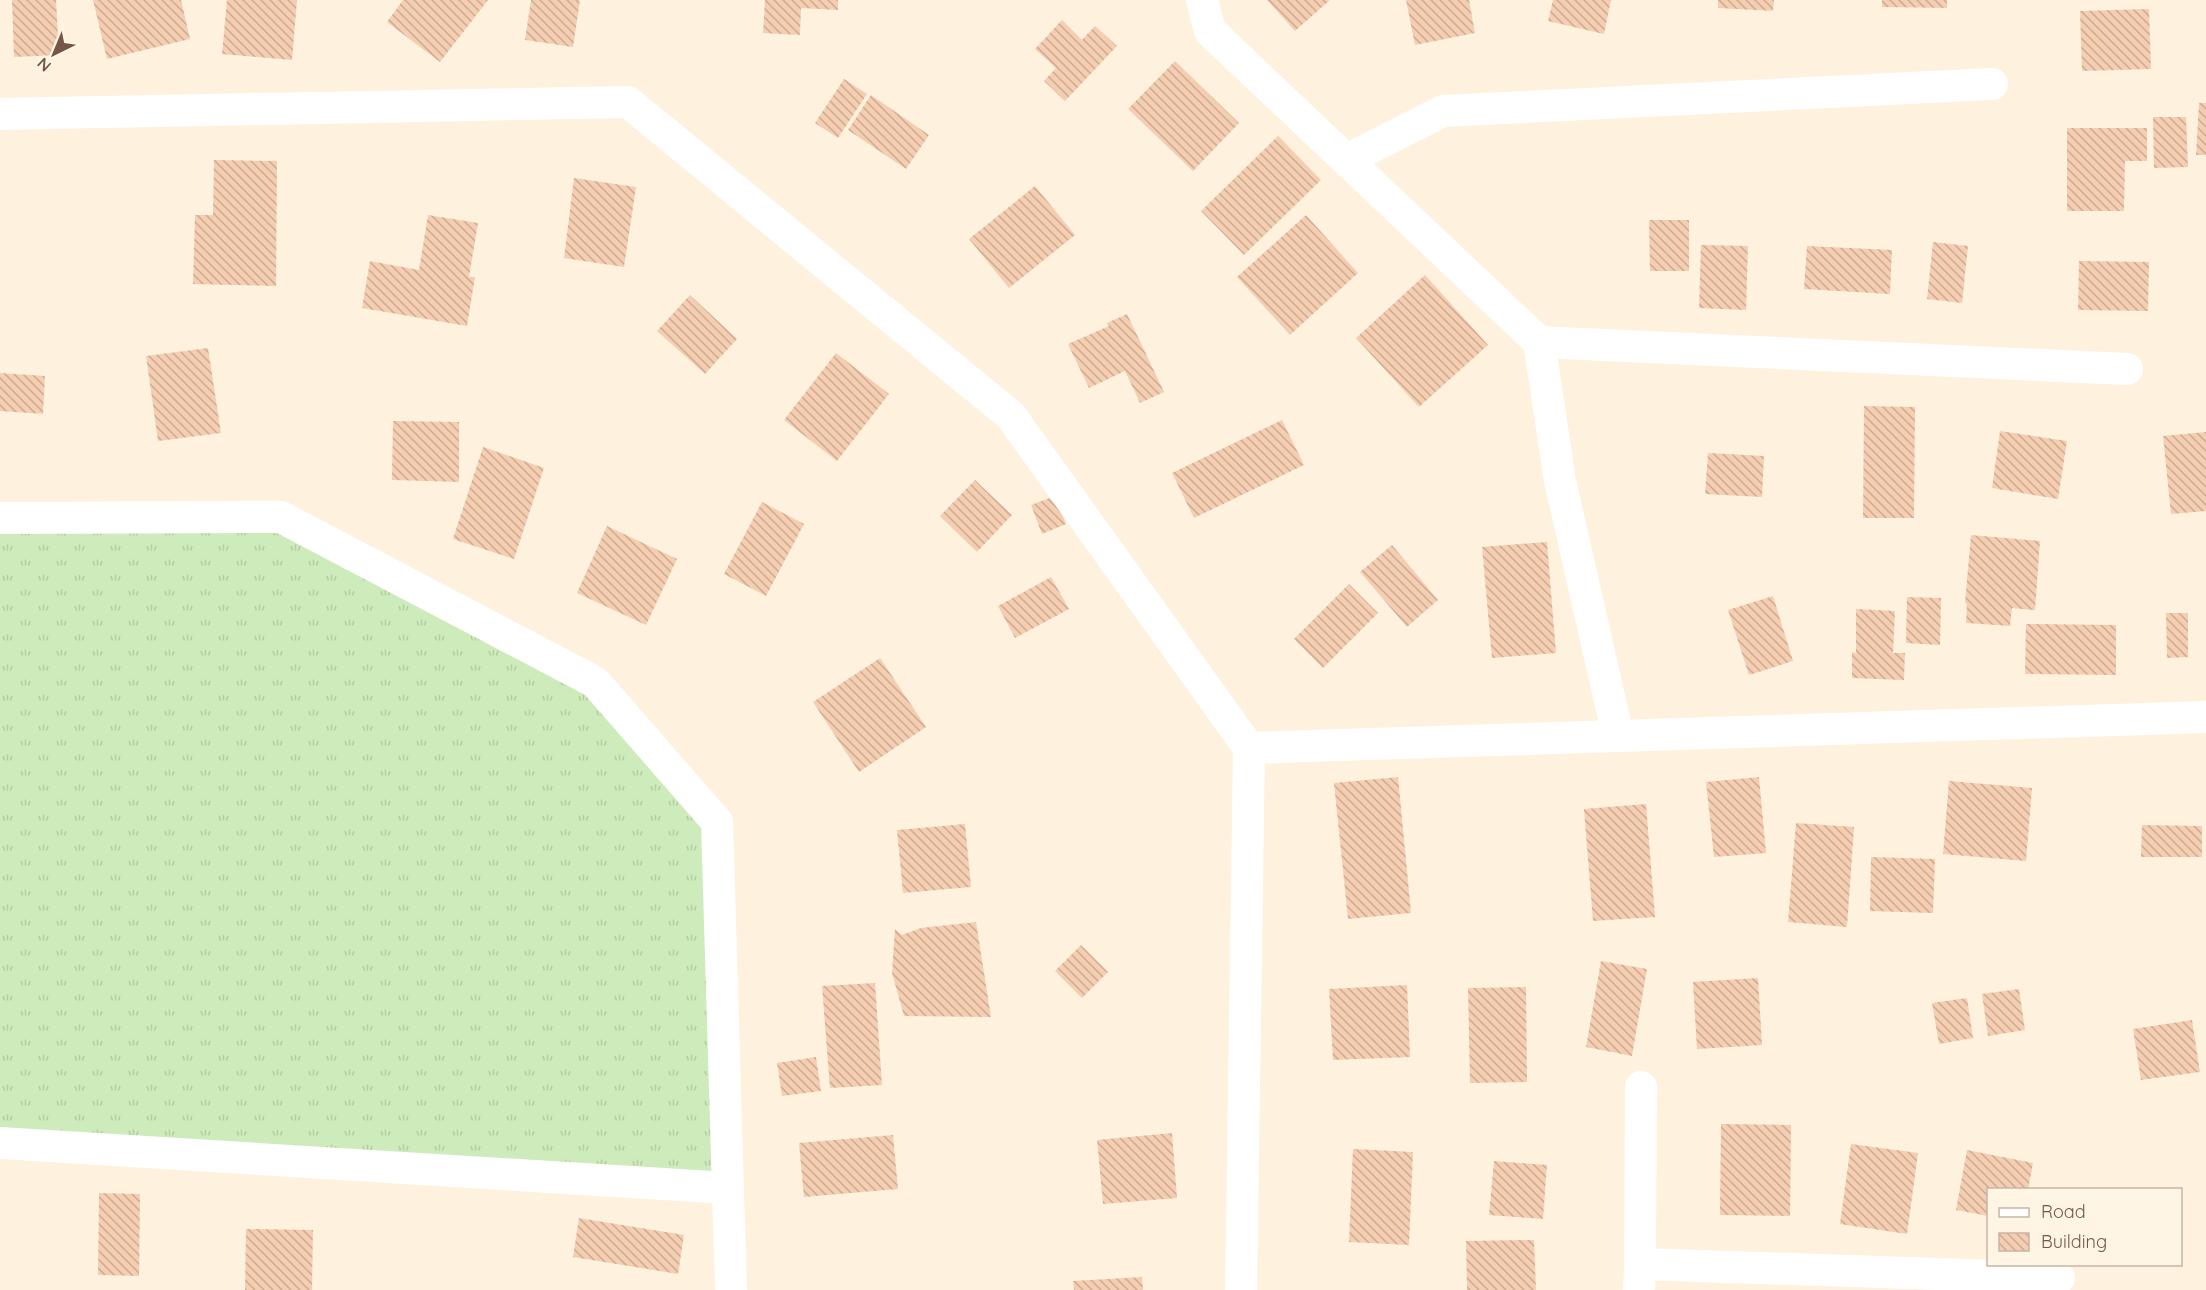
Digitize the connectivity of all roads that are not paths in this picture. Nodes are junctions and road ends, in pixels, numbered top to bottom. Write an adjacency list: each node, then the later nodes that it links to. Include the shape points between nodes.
1 (1202, 0): 4 (street, via 1210,31)
2 (1992, 84): 4 (street, via 1443,111)
3 (0, 114): 10 (street, via 628,102 1011,416)
4 (1346, 160): 5 (street)
5 (1539, 342): 6 (street); 9 (street, via 1560,481)
6 (2127, 369)
7 (0, 518): 13 (street, via 281,517 595,682 717,822)
8 (2206, 717): 9 (street)
9 (1618, 736): 10 (street)
10 (1249, 748): 17 (street)
11 (1641, 1087): 14 (street)
12 (0, 1143): 13 (street)
13 (728, 1188): 16 (street)
14 (1640, 1277): 15 (street)
15 (2059, 1278)
16 (731, 1290)
17 (1241, 1290)

